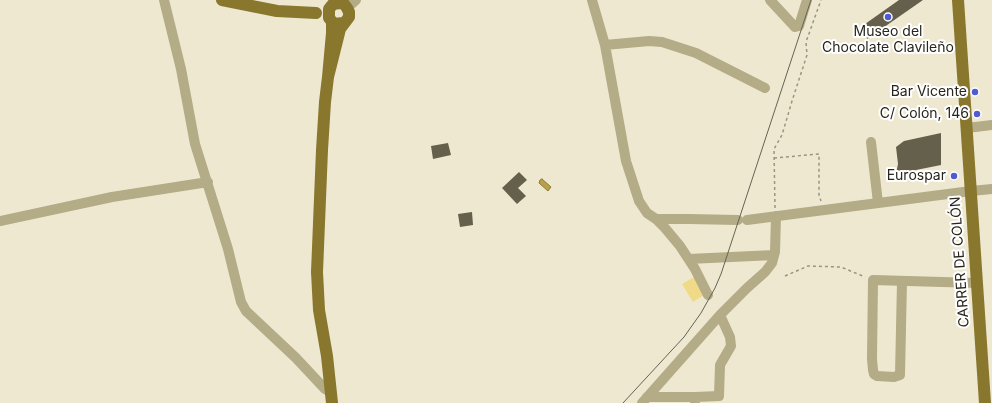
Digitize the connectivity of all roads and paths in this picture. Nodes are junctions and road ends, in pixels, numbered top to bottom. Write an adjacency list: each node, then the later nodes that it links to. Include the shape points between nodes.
1 (164, 0): 15 (street, via 181,69 195,144)
2 (222, 0): 8 (main road, via 277,11 316,13)
3 (592, 0): 9 (street)
4 (770, 0): 5 (street, via 796,27 799,26)
5 (807, 0)
6 (821, 0): 14 (path, via 806,42 807,55 782,135 774,148)
7 (958, 0): 12 (main road, CARRER DE COLÓN)
8 (339, 9): 31 (main road, via 332,33 325,102 317,272 319,310)
9 (605, 45): 10 (street, via 662,42 696,53); 21 (street, via 626,161 639,201 647,213)
10 (764, 88)
11 (992, 126): 12 (street)
12 (967, 128): 17 (main road, CARRER DE COLÓN)
13 (871, 142): 18 (street)
14 (774, 158): 19 (path, via 819,154 819,195); 20 (path)
15 (208, 182): 22 (street, via 112,197); 31 (street, via 243,306)
16 (992, 190): 17 (street)
17 (971, 191): 18 (street); 28 (main road, CARRER DE COLÓN)
18 (878, 203): 19 (street)
19 (823, 210): 20 (street)
20 (776, 216): 21 (street, via 743,220); 23 (street)
21 (656, 219): 24 (street, via 671,234)
22 (0, 221)
23 (774, 255): 24 (street); 30 (street, via 765,272)
24 (689, 259): 29 (street)
25 (785, 276): 26 (path, via 808,266 841,267)
26 (873, 280): 27 (street); 27 (street, via 873,370 877,376 894,377 900,375)
27 (902, 281): 28 (street)
28 (976, 283): 34 (main road, CARRER DE COLÓN)
29 (708, 295)
30 (720, 315): 32 (street); 33 (street, via 730,337 731,346 720,364 719,396)
31 (331, 397)
32 (644, 400): 33 (street)
33 (695, 400)
34 (985, 403)

